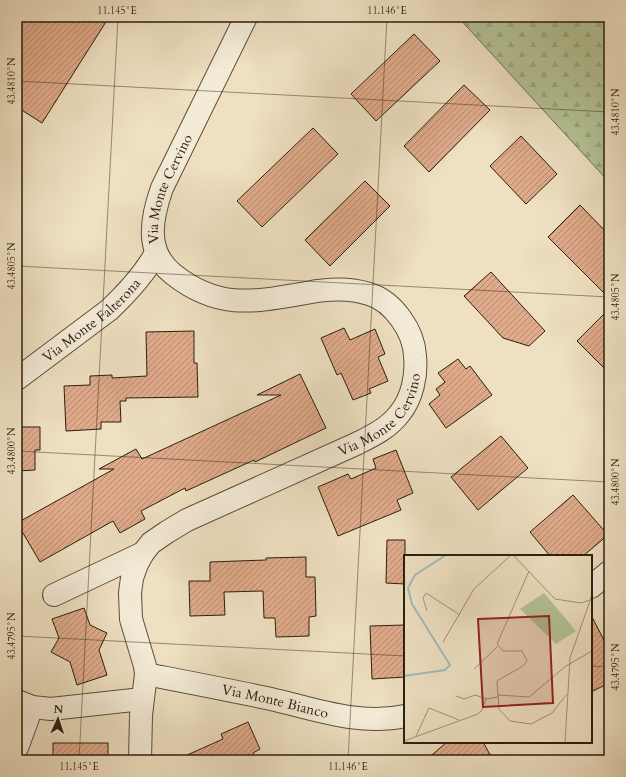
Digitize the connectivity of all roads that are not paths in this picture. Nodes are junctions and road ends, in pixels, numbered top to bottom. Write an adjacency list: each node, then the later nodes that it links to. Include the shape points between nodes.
1 (246, 17): 2 (street, Via Monte Cervino, via 162,188 153,225)
2 (156, 253): 3 (street, Via Monte Falterona, via 139,278 113,306); 4 (street, Via Monte Cervino, via 165,266 183,281 207,295 227,300 263,301 336,290 370,294 392,309 405,326 416,355 412,388 406,404 394,421 386,427 356,444 181,523 158,538)
3 (17, 379)
4 (142, 553): 7 (street); 8 (street, Via Monte Cervino, via 132,578 130,602 131,619 144,659)
5 (609, 572): 6 (street)
6 (592, 586)
7 (54, 595)
8 (146, 674): 9 (street, Via Monte Cervino); 11 (street, Via Monte Bianco, via 343,716 372,720)
9 (142, 699): 10 (street, via 60,709); 13 (street, Via Monte Cervino)
10 (24, 704): 12 (street)
11 (404, 716)
12 (17, 748)
13 (140, 760)

